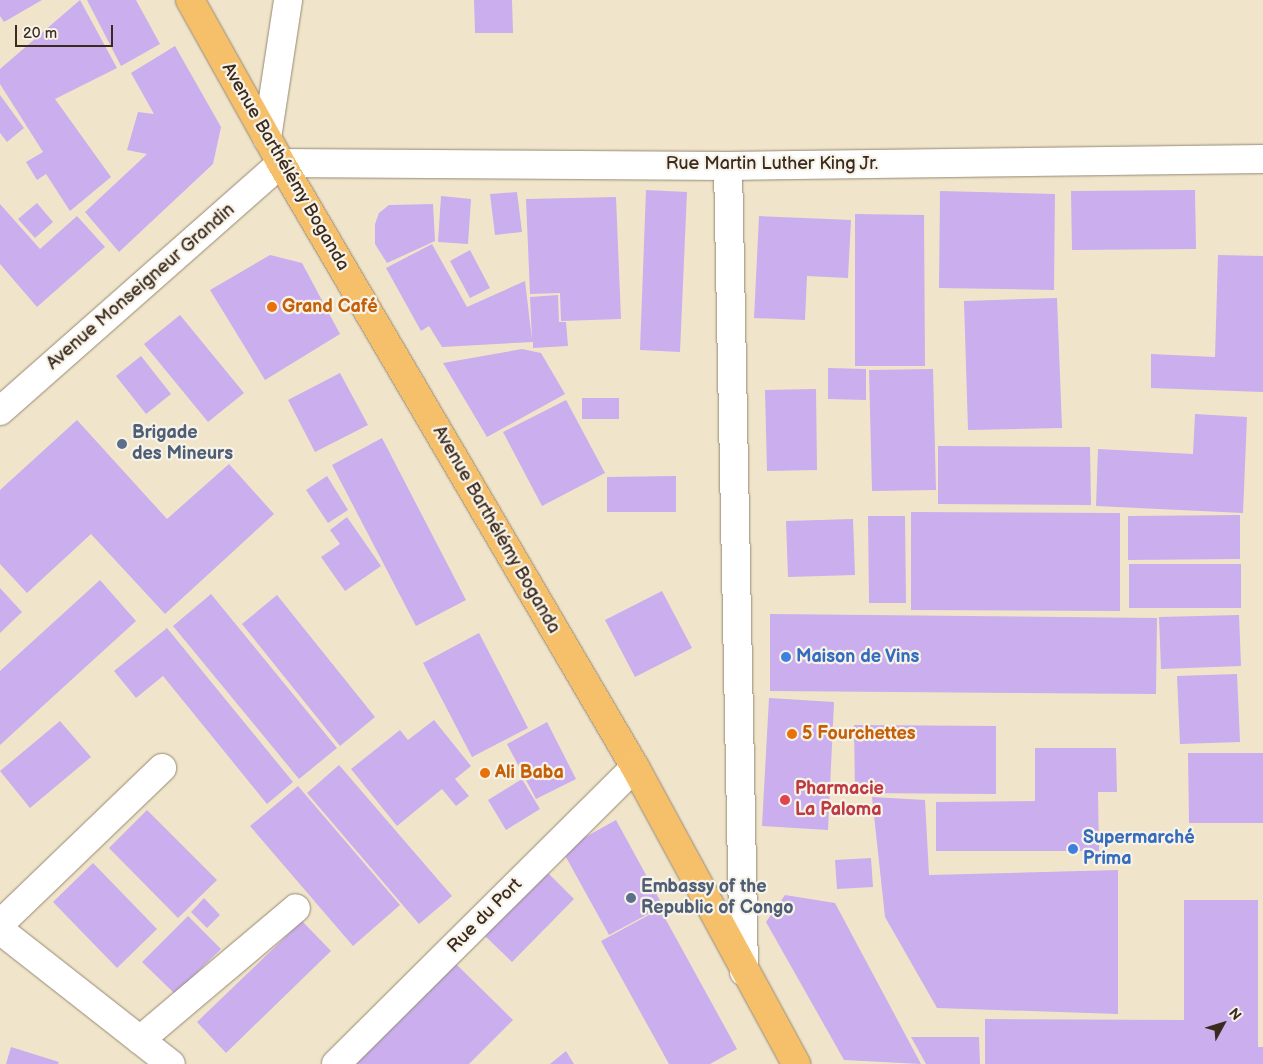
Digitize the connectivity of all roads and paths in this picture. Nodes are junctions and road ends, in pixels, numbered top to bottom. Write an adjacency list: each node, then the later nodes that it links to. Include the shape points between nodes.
1 (190, 0): 3 (main road, Avenue Barthélémy Boganda)
2 (288, 0): 3 (street)
3 (267, 138): 5 (main road, Avenue Barthélémy Boganda)
4 (1263, 159): 6 (street, Rue Martin Luther King Jr.)
5 (281, 163): 6 (street, Rue Martin Luther King Jr.); 7 (street, Avenue Monseigneur Grandin); 8 (main road, Avenue Barthélémy Boganda)
6 (728, 166): 13 (street)
7 (0, 411)
8 (635, 767): 13 (main road, Avenue Barthélémy Boganda); 16 (street, Rue du Port)
9 (162, 768): 11 (street)
10 (296, 908): 14 (street)
11 (0, 924)
12 (0, 930): 14 (street)
13 (744, 972): 17 (main road, Avenue Barthélémy Boganda)
14 (140, 1040): 15 (street)
15 (171, 1064)
16 (336, 1064)
17 (796, 1064)

